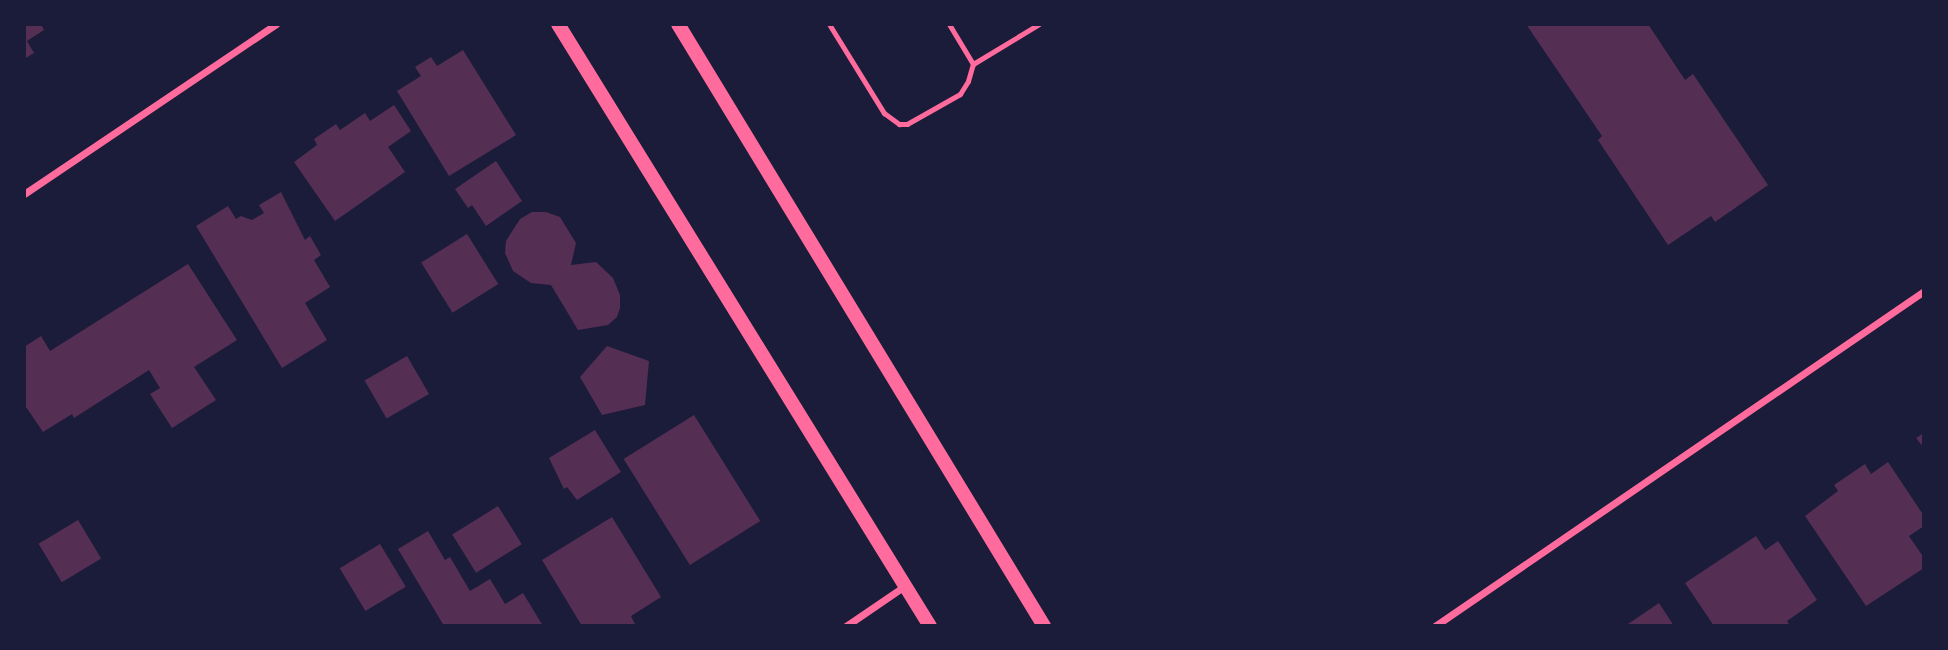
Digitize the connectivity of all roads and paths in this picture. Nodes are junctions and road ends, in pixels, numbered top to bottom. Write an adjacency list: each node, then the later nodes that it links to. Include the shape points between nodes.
1 (276, 24): 8 (street)
2 (558, 24): 10 (main road)
3 (678, 24): 13 (main road)
4 (829, 24): 7 (lane, via 884,113 899,124 915,122 960,94)
5 (948, 24): 7 (lane)
6 (1039, 24): 7 (lane)
7 (973, 64)
8 (24, 194)
9 (1923, 291): 14 (street)
10 (905, 585): 11 (street); 12 (main road)
11 (846, 625)
12 (930, 625)
13 (1044, 625)
14 (1435, 625)

